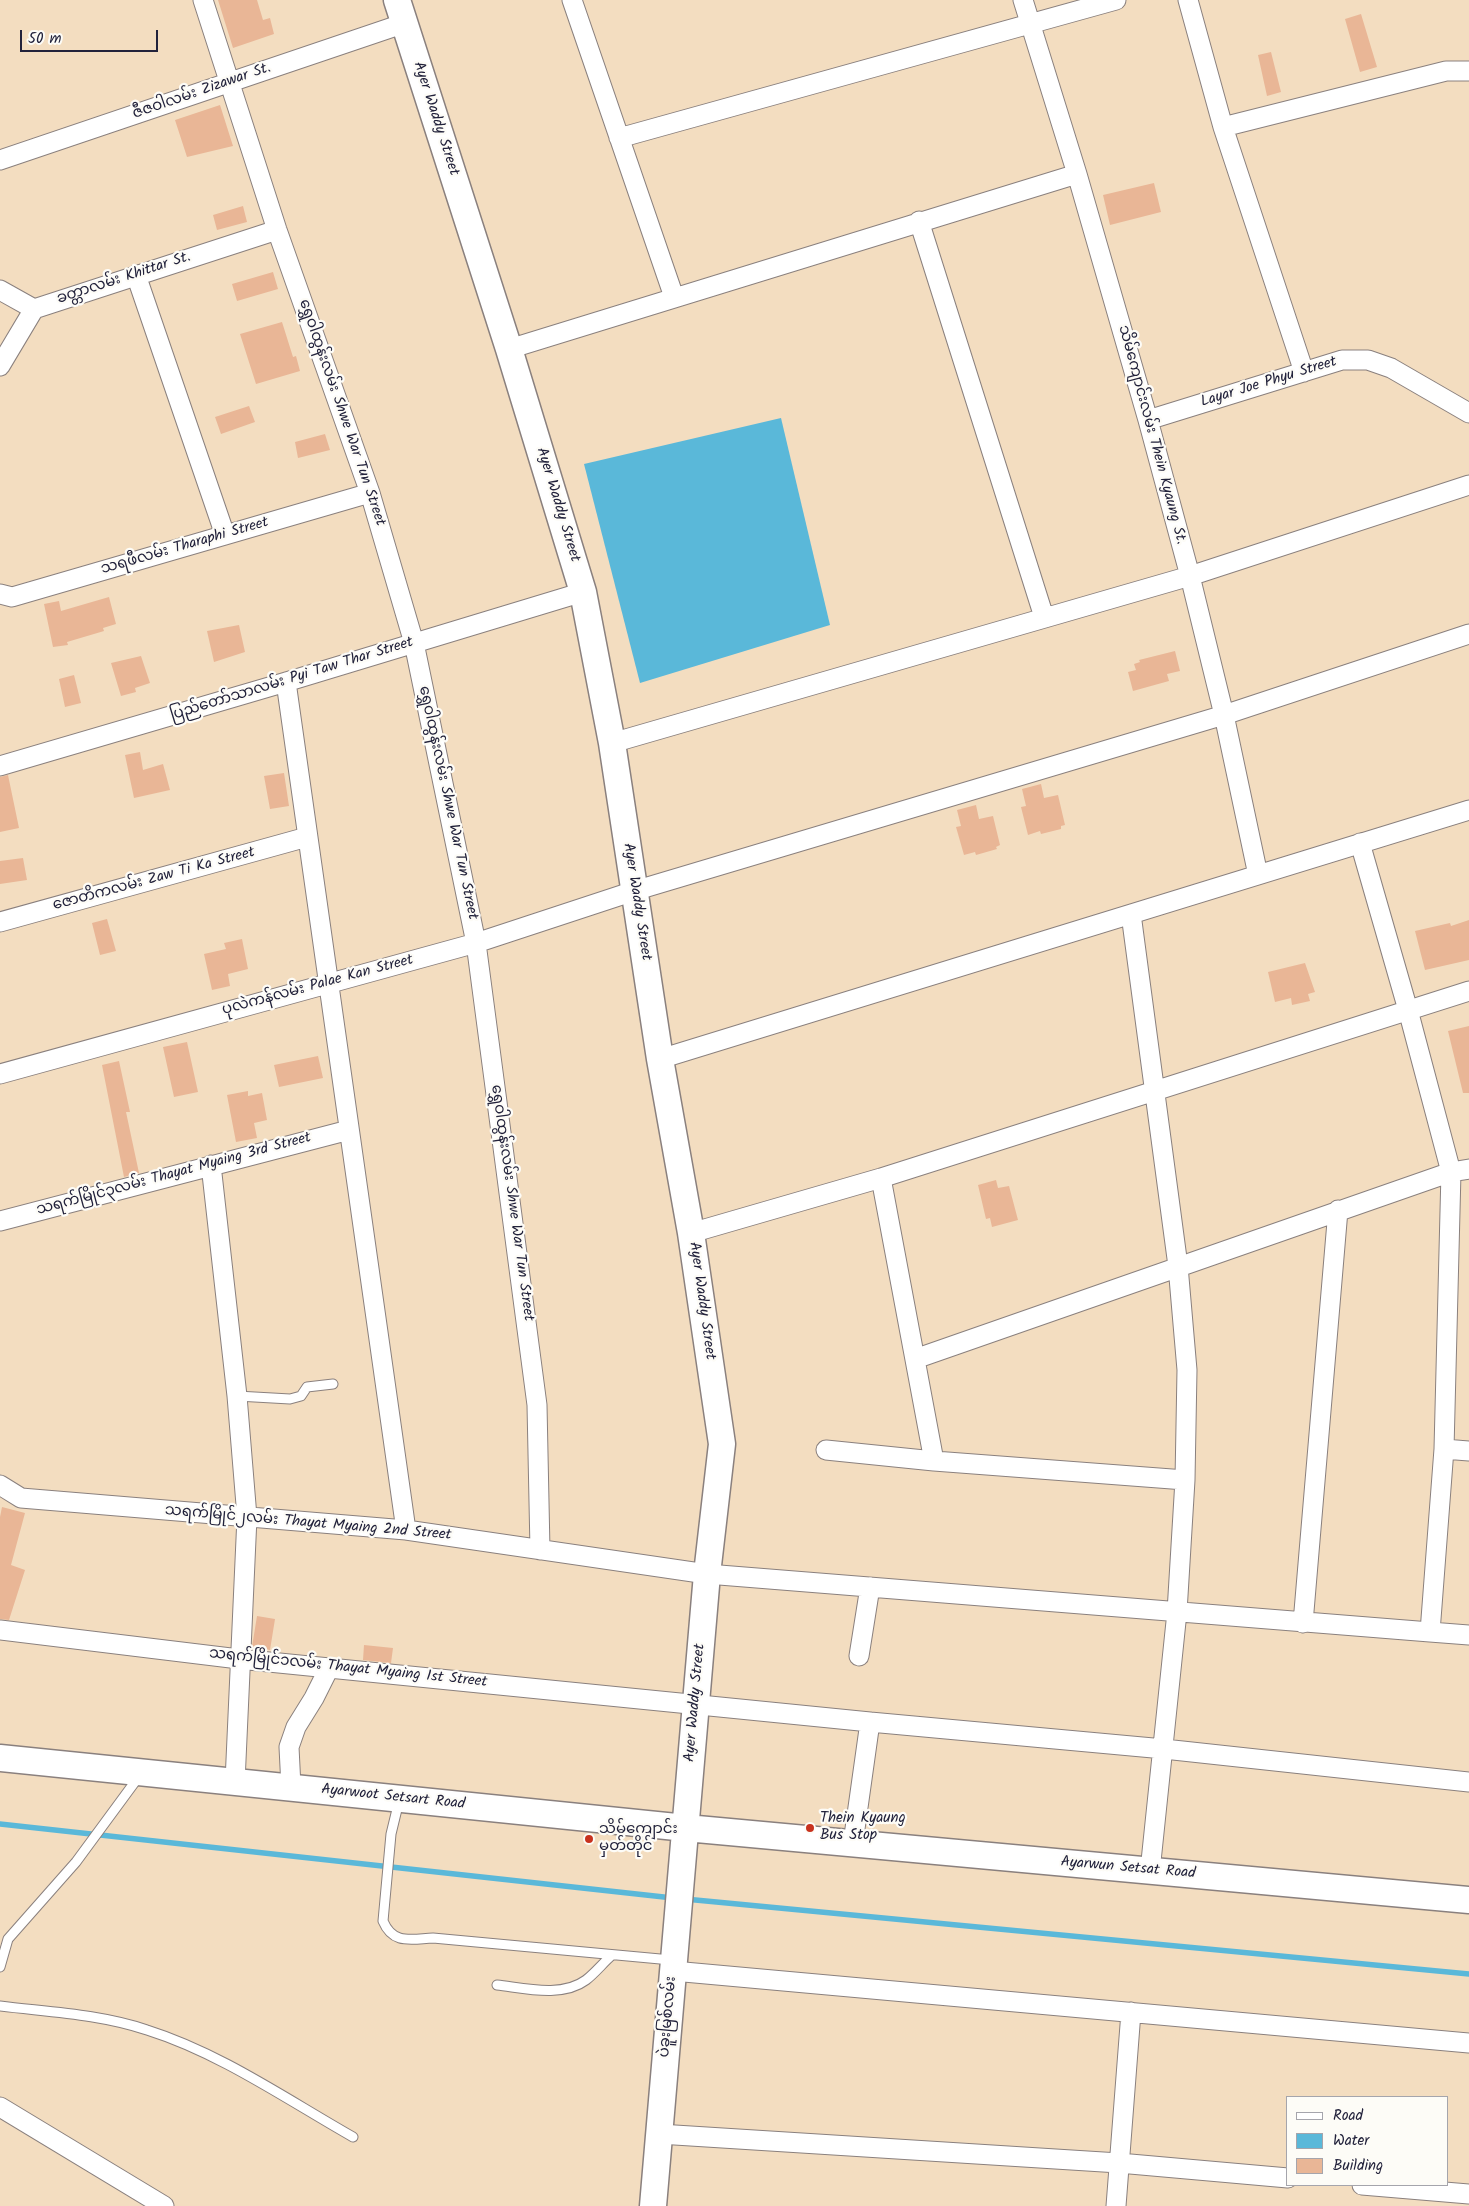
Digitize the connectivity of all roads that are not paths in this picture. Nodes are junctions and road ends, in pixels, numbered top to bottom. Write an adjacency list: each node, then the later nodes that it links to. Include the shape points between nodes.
1 (203, 0): 9 (street, ရွှေဝါထွန်းလမ်း Shwe War Tun Street)
2 (572, 0): 11 (street)
3 (1023, 0): 7 (street, သိမ်ကျောင်းလမ်း Thein Kyaung St.)
4 (1116, 0): 7 (street)
5 (1188, 0): 10 (street)
6 (401, 12): 9 (street, ဇီဇဝါလမ်း Zizawar St.); 20 (street, Ayer Waddy Street)
7 (1030, 24): 11 (street); 13 (street, သိမ်ကျောင်းလမ်း Thein Kyaung St.)
8 (1469, 71): 10 (street, via 1446,71)
9 (230, 83): 12 (street, ဇီဇဝါလမ်း Zizawar St.); 15 (street, ရွှေဝါထွန်းလမ်း Shwe War Tun Street)
10 (1224, 127): 22 (street)
11 (619, 138): 18 (street)
12 (0, 160)
13 (1078, 174): 14 (street); 24 (street, သိမ်ကျောင်းလမ်း Thein Kyaung St.)
14 (919, 221): 18 (street); 31 (street)
15 (277, 230): 16 (street, ခတ္တာလမ်း Khittar St.); 26 (street, ရွှေဝါထွန်းလမ်း Shwe War Tun Street)
16 (136, 275): 19 (street, ခတ္တာလမ်း Khittar St.); 27 (street)
17 (0, 290): 19 (street)
18 (674, 297): 20 (street)
19 (34, 309): 21 (street)
20 (509, 349): 29 (street, Ayer Waddy Street)
21 (0, 366)
22 (1304, 372): 23 (street, Layar Joe Phyu Street, via 1342,360 1368,360 1391,368); 24 (street, Layar Joe Phyu Street)
23 (1469, 413)
24 (1148, 420): 28 (street, သိမ်ကျောင်းလမ်း Thein Kyaung St.)
25 (1469, 486): 28 (street)
26 (370, 493): 27 (street, သရဖီလမ်း Tharaphi Street); 33 (street, ရွှေဝါထွန်းလမ်း Shwe War Tun Street)
27 (225, 535): 30 (street, သရဖီလမ်း Tharaphi Street, via 12,597)
28 (1190, 576): 31 (street); 35 (street, သိမ်ကျောင်းလမ်း Thein Kyaung St.)
29 (584, 592): 33 (street, ပြည်တော်သာလမ်း Pyi Taw Thar Street); 36 (street, Ayer Waddy Street)
30 (0, 594)
31 (1044, 617): 36 (street)
32 (1469, 634): 35 (street, ပုလဲကန်လမ်း Palae Kan Street)
33 (414, 643): 34 (street, ပြည်တော်သာလမ်း Pyi Taw Thar Street); 45 (street, ရွှေဝါထွန်းလမ်း Shwe War Tun Street)
34 (286, 682): 37 (street, ပြည်တော်သာလမ်း Pyi Taw Thar Street); 39 (street)
35 (1224, 715): 41 (street, သိမ်ကျောင်းလမ်း Thein Kyaung St.); 42 (street, ပုလဲကန်လမ်း Palae Kan Street)
36 (612, 743): 42 (street, Ayer Waddy Street)
37 (0, 766)
38 (1469, 810): 40 (street)
39 (308, 837): 44 (street, ဇောတိကလမ်း Zaw Ti Ka Street); 46 (street)
40 (1360, 843): 41 (street); 48 (street)
41 (1258, 875): 43 (street)
42 (634, 891): 45 (street, ပုလဲကန်လမ်း Palae Kan Street); 49 (street, Ayer Waddy Street)
43 (1131, 914): 49 (street); 51 (street)
44 (0, 922)
45 (476, 942): 46 (street, ပုလဲကန်လမ်း Palae Kan Street); 71 (street, ရွှေဝါထွန်းလမ်း Shwe War Tun Street, via 537,1405)
46 (328, 984): 50 (street, ပုလဲကန်လမ်း Palae Kan Street); 52 (street)
47 (1469, 991): 48 (street)
48 (1408, 1010): 51 (street); 54 (street)
49 (660, 1059): 58 (street, Ayer Waddy Street)
50 (0, 1074)
51 (1155, 1090): 55 (street); 59 (street)
52 (349, 1130): 53 (street, သရက်မြိုင်၃လမ်း Thayat Myaing 3rd Street); 70 (street)
53 (211, 1165): 57 (street, သရက်မြိုင်၃လမ်း Thayat Myaing 3rd Street); 62 (street)
54 (1460, 1171): 56 (street); 63 (street)
55 (880, 1178): 58 (street); 60 (street)
56 (1338, 1210): 59 (street); 75 (street)
57 (0, 1221)
58 (691, 1233): 72 (street, Ayer Waddy Street, via 722,1444)
59 (1178, 1266): 60 (street); 67 (street, via 1186,1370)
60 (915, 1359): 66 (street)
61 (333, 1384): 62 (lane, via 307,1387 301,1396 290,1399)
62 (237, 1396): 69 (street)
63 (1444, 1449): 65 (street); 77 (street)
64 (826, 1450): 66 (street)
65 (1469, 1451)
66 (934, 1461): 67 (street)
67 (1185, 1480): 74 (street)
68 (0, 1486): 69 (street, သရက်မြိုင်၂လမ်း Thayat Myaing 2nd Street, via 21,1498)
69 (247, 1517): 70 (street, သရက်မြိုင်၂လမ်း Thayat Myaing 2nd Street); 80 (street)
70 (406, 1530): 71 (street, သရက်မြိုင်၂လမ်း Thayat Myaing 2nd Street)
71 (540, 1550): 72 (street, သရက်မြိုင်၂လမ်း Thayat Myaing 2nd Street)
72 (707, 1574): 73 (street, သရက်မြိုင်၂လမ်း Thayat Myaing 2nd Street); 82 (street, Ayer Waddy Street)
73 (870, 1587): 74 (street, သရက်မြိုင်၂လမ်း Thayat Myaing 2nd Street); 79 (street)
74 (1177, 1612): 75 (street, သရက်မြိုင်၂လမ်း Thayat Myaing 2nd Street); 84 (street)
75 (1303, 1623): 77 (street, သရက်မြိုင်၂လမ်း Thayat Myaing 2nd Street)
76 (0, 1630): 80 (street, သရက်မြိုင်၁လမ်း Thayat Myaing 1st Street)
77 (1430, 1632): 78 (street, သရက်မြိုင်၂လမ်း Thayat Myaing 2nd Street)
78 (1469, 1635)
79 (859, 1656)
80 (239, 1659): 81 (street, သရက်မြိုင်၁လမ်း Thayat Myaing 1st Street); 87 (street)
81 (329, 1668): 82 (street, သရက်မြိုင်၁လမ်း Thayat Myaing 1st Street); 89 (street, via 296,1727 289,1747)
82 (696, 1704): 83 (street, သရက်မြိုင်၁လမ်း Thayat Myaing 1st Street); 91 (street, Ayer Waddy Street)
83 (870, 1722): 84 (street, သရက်မြိုင်၁လမ်း Thayat Myaing 1st Street); 93 (street)
84 (1164, 1749): 88 (street, သရက်မြိုင်၁လမ်း Thayat Myaing 1st Street); 94 (street)
85 (0, 1758): 86 (street, Ayarwoot Setsart Road)
86 (143, 1772): 87 (street, Ayarwoot Setsart Road); 98 (lane, via 88,1845 8,1939)
87 (235, 1782): 89 (street, Ayarwoot Setsart Road)
88 (1469, 1782)
89 (290, 1787): 90 (street, Ayarwoot Setsart Road)
90 (400, 1798): 91 (street, Ayarwoot Setsart Road); 96 (lane, via 391,1834 384,1897 383,1921 387,1932 398,1939 433,1938)
91 (686, 1828): 92 (street, Ayarwoot Setsart Road); 97 (street, ပဲခူးမြစ်လမ်း)
92 (787, 1837): 93 (street, Ayarwun Setsat Road)
93 (853, 1843): 94 (street, Ayarwun Setsat Road)
94 (1150, 1871): 95 (street, Ayarwun Setsat Road)
95 (1469, 1900)
96 (612, 1955): 97 (lane); 99 (lane, via 578,1984 544,1990)
97 (674, 1966): 101 (street); 104 (street, ပဲခူးမြစ်လမ်း)
98 (0, 1967)
99 (497, 1984)
100 (0, 2006): 105 (lane, via 146,2029 206,2053)
101 (1131, 2012): 102 (street); 106 (street)
102 (1469, 2043)
103 (0, 2107): 110 (street)
104 (659, 2134): 106 (street); 111 (street, ပဲခူးမြစ်လမ်း)
105 (353, 2137)
106 (1119, 2163): 107 (street); 112 (street)
107 (1286, 2178)
108 (1374, 2186): 109 (street)
109 (1469, 2194)
110 (164, 2206)
111 (653, 2206)
112 (1116, 2206)

